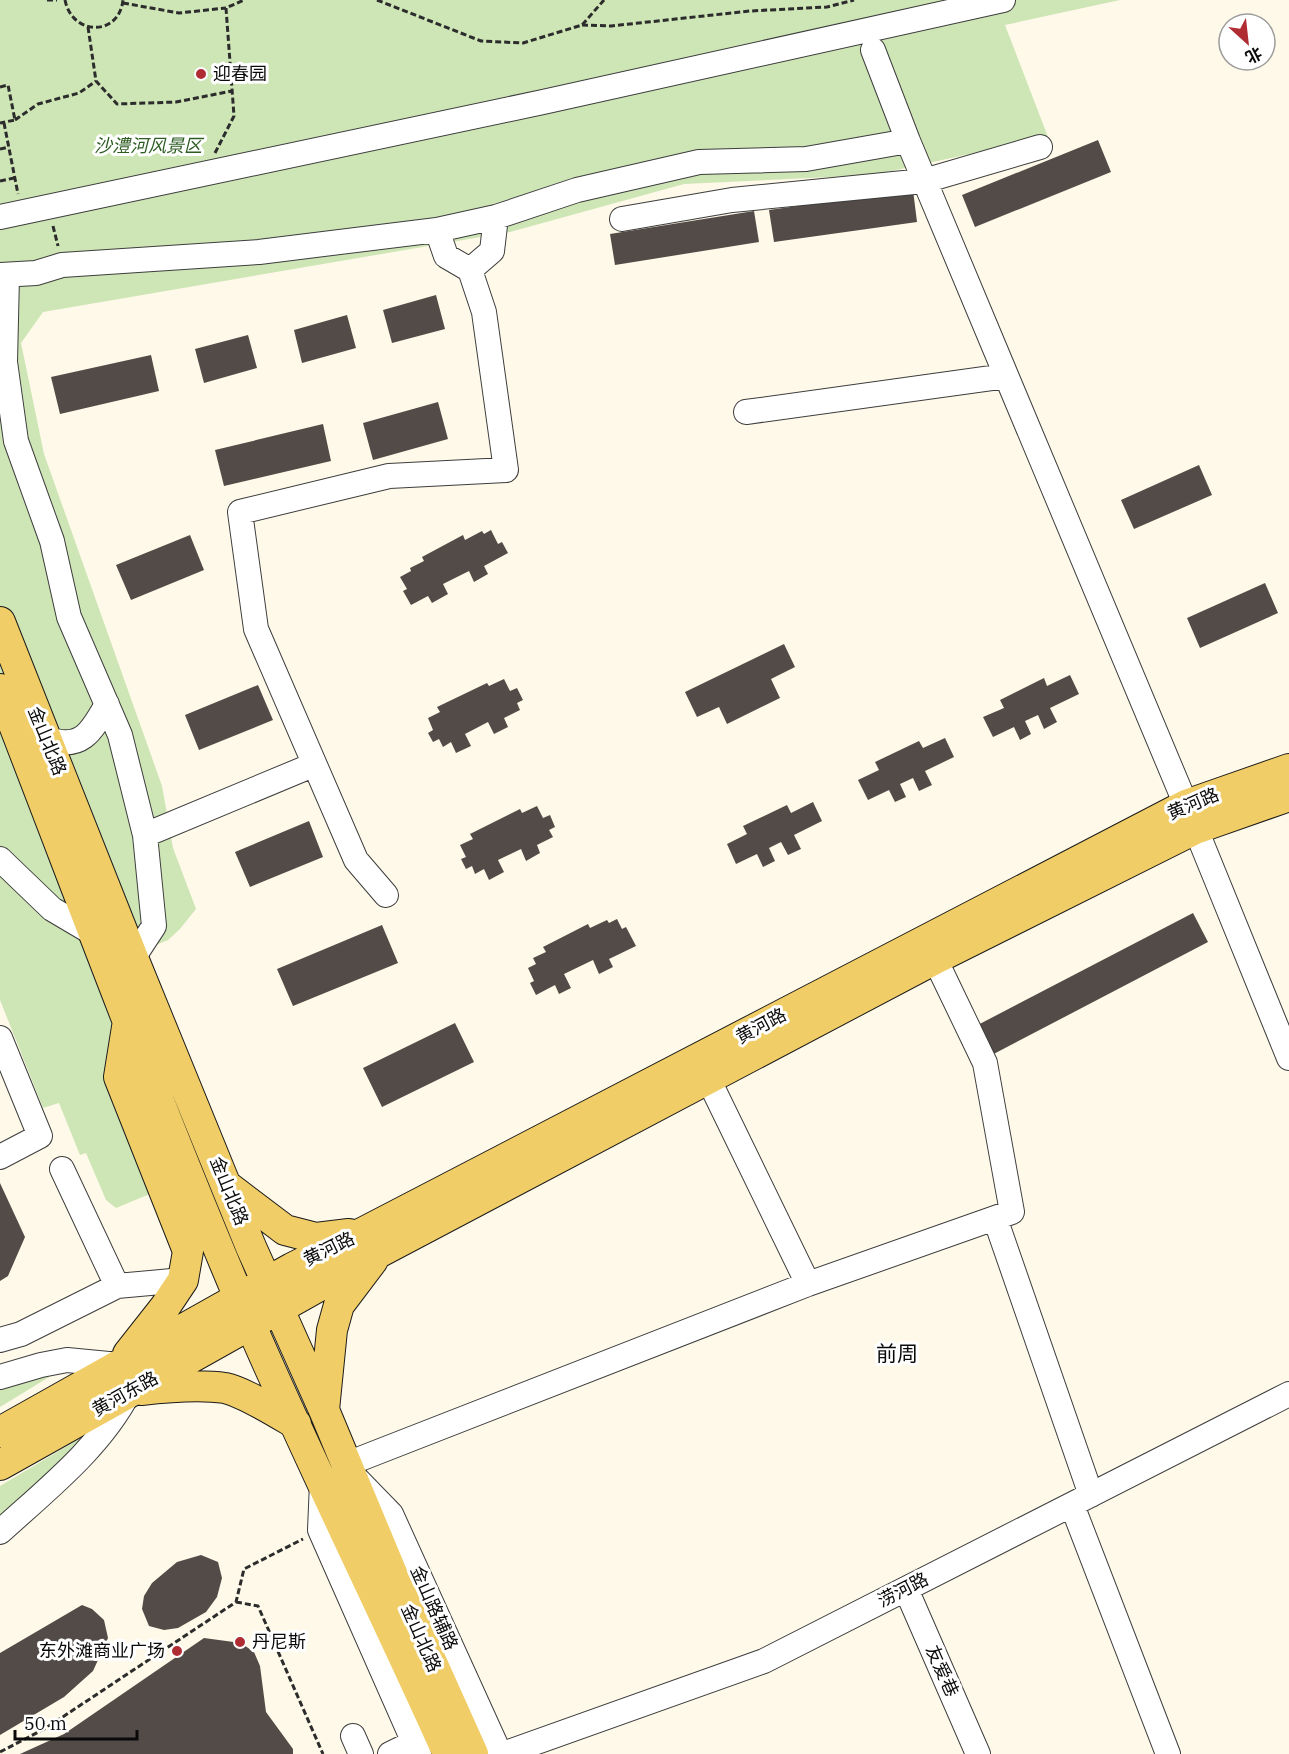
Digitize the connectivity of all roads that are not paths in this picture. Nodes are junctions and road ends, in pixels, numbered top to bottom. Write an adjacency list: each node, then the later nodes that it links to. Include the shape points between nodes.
1 (1003, 0): 6 (street)
2 (873, 50): 3 (street)
3 (908, 141): 5 (street); 7 (street, via 806,159 699,162 577,190)
4 (1040, 147): 5 (street)
5 (924, 181): 8 (street, via 732,200); 12 (street)
6 (11, 215)
7 (496, 217): 9 (street); 10 (street, via 492,251)
8 (622, 219)
9 (438, 230): 10 (street, via 446,256); 11 (street, via 259,252 62,265 36,273)
10 (470, 270): 18 (street, via 483,312 506,470 389,476 240,512 256,629)
11 (4, 275): 16 (street, via 5,362 16,441 52,541 69,617)
12 (1006, 376): 13 (street); 21 (street)
13 (746, 412)
14 (0, 622): 17 (main road, 金山北路)
15 (0, 689): 25 (main road, 金山北路)
16 (107, 704): 17 (street, via 83,738 61,744); 22 (street, via 120,735)
17 (46, 738): 26 (main road, 金山北路)
18 (313, 765): 22 (street); 24 (street, via 356,860)
19 (1289, 768): 21 (main road, 黄河路)
20 (1289, 796): 21 (main road, 黄河路)
21 (1190, 817): 27 (main road, 黄河路); 30 (street); 31 (main road, 黄河路)
22 (145, 835): 26 (street, via 154,926)
23 (0, 859): 25 (street, via 52,909)
24 (386, 896)
25 (96, 935): 28 (main road, 金山北路)
26 (133, 958): 34 (main road, 金山北路)
27 (934, 959): 31 (main road, 黄河路); 35 (street, via 985,1063 1012,1212)
28 (128, 1021): 37 (main road, via 119,1077 188,1251); 42 (main road, 金山北路)
29 (0, 1038): 32 (street, via 40,1136)
30 (1289, 1058)
31 (703, 1068): 36 (main road, 黄河路); 39 (street)
32 (0, 1156)
33 (62, 1168): 40 (street)
34 (227, 1186): 36 (main road, via 285,1230 316,1238); 38 (main road, 金山北路)
35 (995, 1218): 39 (street); 53 (street)
36 (371, 1243): 38 (main road, 黄河路); 41 (main road, 黄河路); 47 (main road, via 339,1305 332,1330)
37 (183, 1280): 40 (street); 45 (main road)
38 (266, 1282): 41 (main road, 金山北路); 42 (main road, 黄河路)
39 (808, 1284): 51 (street)
40 (117, 1286): 43 (street, via 21,1334)
41 (278, 1309): 42 (main road, 黄河路); 47 (main road, 金山北路)
42 (245, 1311): 45 (main road, 黄河东路); 48 (main road, 金山北路)
43 (0, 1340)
44 (0, 1377): 45 (street, via 67,1360)
45 (124, 1379): 48 (main road, via 168,1387 226,1389); 49 (main road, 黄河东路); 50 (main road, 黄河东路); 54 (street, via 119,1412 96,1440)
46 (1289, 1394): 53 (street, 涝河路)
47 (324, 1410): 51 (main road, 金山北路)
48 (296, 1424): 52 (main road, 金山北路)
49 (0, 1432)
50 (0, 1465)
51 (349, 1469): 58 (main road, 金山北路); 59 (street, 金山路辅路, via 391,1514)
52 (322, 1483): 56 (main road, 金山北路); 56 (street, via 320,1530)
53 (1082, 1500): 55 (street, 涝河路); 61 (street)
54 (0, 1532)
55 (906, 1589): 59 (street, 涝河路, via 764,1661); 60 (street, 友爱巷)
56 (429, 1745): 57 (street)
57 (390, 1754)
58 (473, 1754)
59 (502, 1754)
60 (978, 1754)
61 (1168, 1754)

